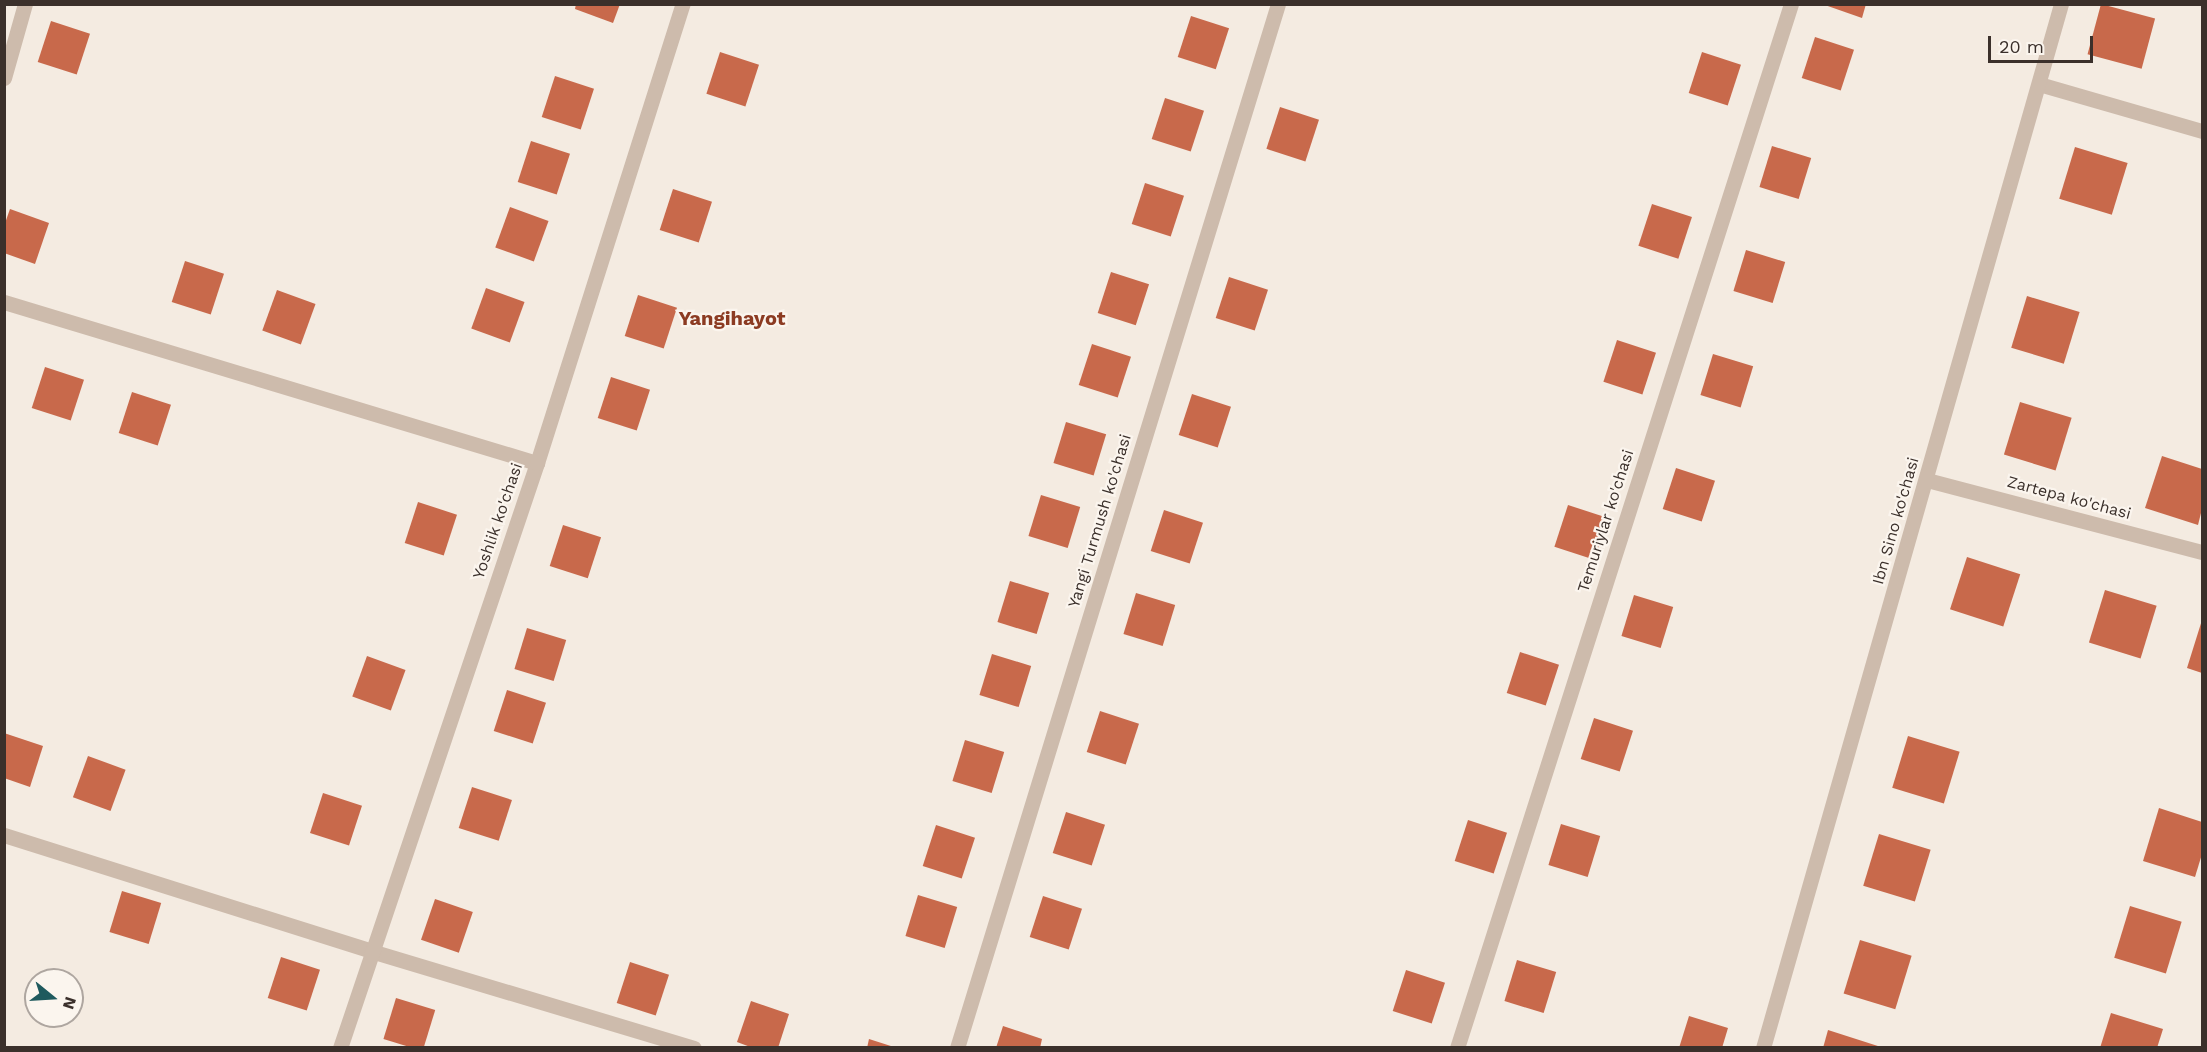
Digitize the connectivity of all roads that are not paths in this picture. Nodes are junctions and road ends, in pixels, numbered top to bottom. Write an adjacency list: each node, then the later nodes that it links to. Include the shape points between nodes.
1 (25, 4): 6 (street)
2 (683, 4): 10 (street, Yoshlik ko'chasi)
3 (1278, 4): 17 (street, Yangi Turmush ko'chasi)
4 (1791, 4): 18 (street, Temuriylar ko'chasi)
5 (2061, 4): 7 (street, Ibn Sino ko'chasi)
6 (4, 78)
7 (2038, 84): 8 (street); 11 (street, Ibn Sino ko'chasi)
8 (2202, 131)
9 (4, 302): 10 (street)
10 (537, 463): 14 (street, Yoshlik ko'chasi)
11 (1927, 480): 12 (street, Zartepa ko'chasi); 19 (street, Ibn Sino ko'chasi)
12 (2202, 552)
13 (4, 835): 14 (street)
14 (371, 951): 15 (street, Yoshlik ko'chasi); 16 (street)
15 (340, 1047)
16 (694, 1047)
17 (957, 1047)
18 (1457, 1047)
19 (1763, 1047)

